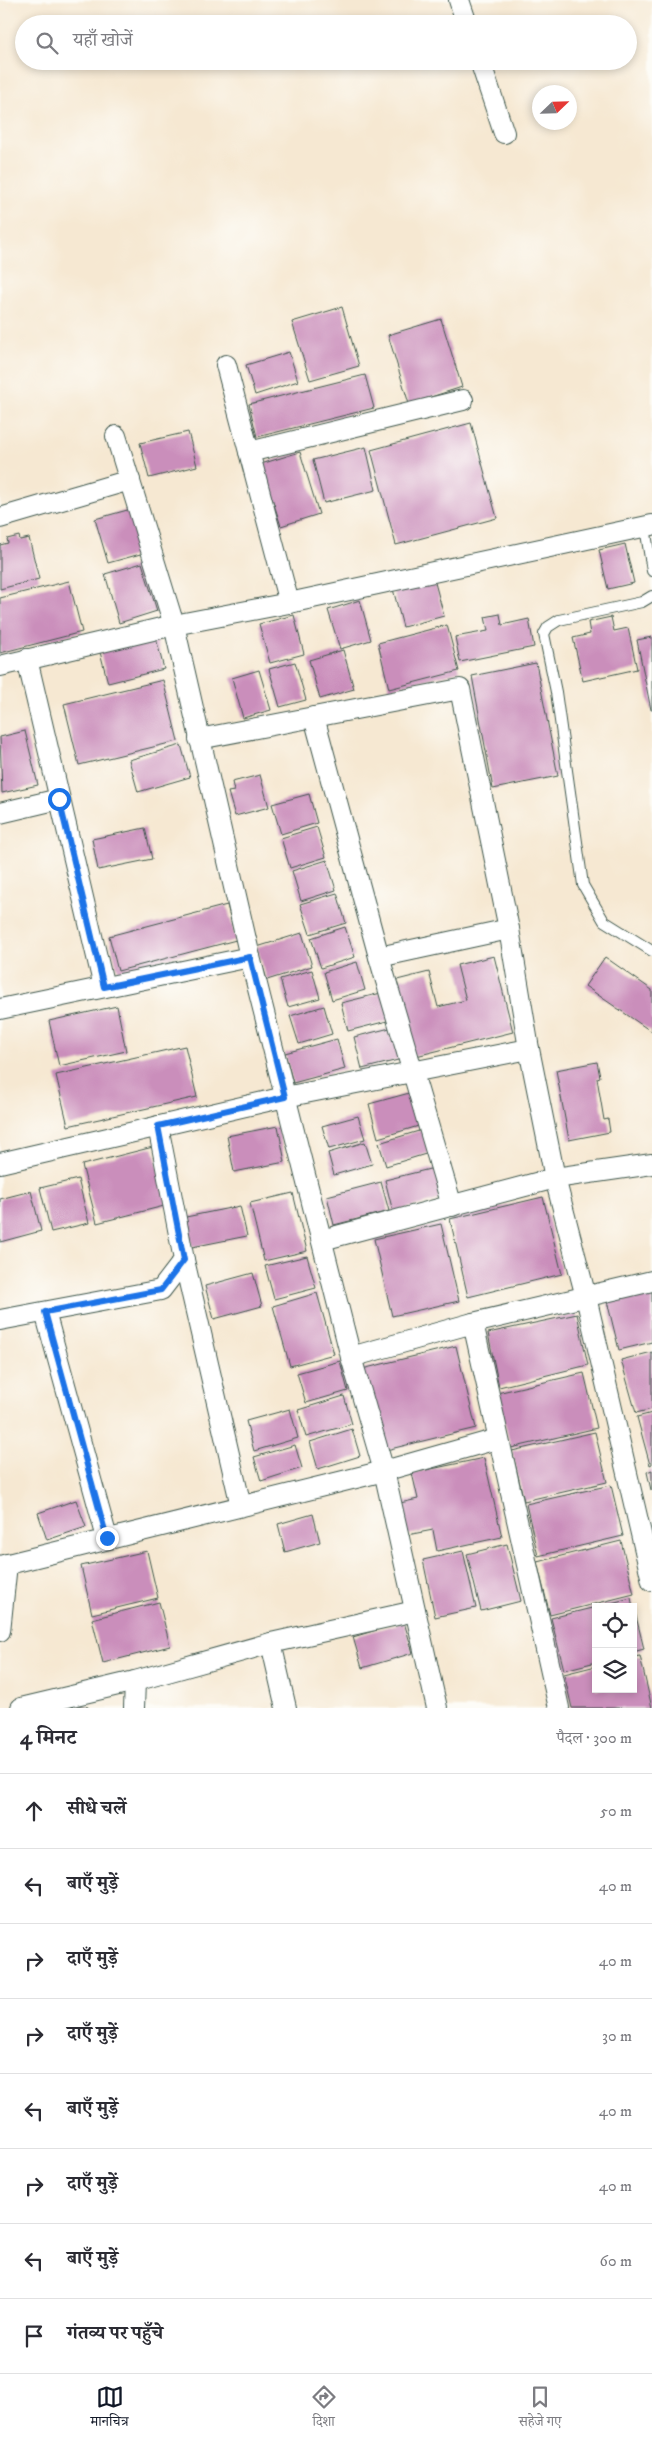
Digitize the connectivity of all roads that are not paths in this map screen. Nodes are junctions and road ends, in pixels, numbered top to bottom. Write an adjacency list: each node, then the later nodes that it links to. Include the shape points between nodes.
1 (459, 0): 2 (street)
2 (464, 15)
3 (483, 70): 4 (street)
4 (504, 134)
5 (226, 365): 8 (street)
6 (463, 400): 8 (street)
7 (116, 436): 9 (street)
8 (249, 452): 14 (street)
9 (130, 480): 10 (street); 15 (street)
10 (0, 518)
11 (648, 526): 12 (lane); 14 (street)
12 (652, 572)
13 (652, 596): 23 (lane, via 642,602 559,620 544,634 556,692 583,885 604,921)
14 (289, 603): 15 (street)
15 (174, 625): 16 (street); 19 (street)
16 (27, 659): 17 (street); 20 (street)
17 (0, 666)
18 (314, 717): 19 (street); 22 (street, via 460,689); 25 (street)
19 (199, 739): 24 (street)
20 (59, 799): 21 (street); 26 (street)
21 (0, 813)
22 (509, 929): 25 (street); 28 (street)
23 (652, 952)
24 (250, 957): 26 (street); 30 (street)
25 (379, 957): 29 (street)
26 (104, 987): 27 (street)
27 (0, 1009)
28 (528, 1049): 29 (street); 34 (street)
29 (413, 1072): 30 (street); 35 (street)
30 (285, 1097): 31 (street); 36 (street)
31 (158, 1126): 32 (street); 37 (street)
32 (0, 1162)
33 (652, 1164): 34 (street)
34 (555, 1178): 35 (street); 39 (street)
35 (452, 1206): 36 (street)
36 (322, 1240): 43 (street)
37 (184, 1260): 40 (street, via 161,1290); 46 (street)
38 (652, 1281): 39 (street)
39 (586, 1297): 42 (street); 49 (street)
40 (45, 1312): 41 (street); 47 (street)
41 (0, 1320)
42 (473, 1323): 43 (street); 44 (street)
43 (351, 1357): 45 (street)
44 (497, 1439): 45 (street); 58 (street)
45 (384, 1471): 46 (street); 50 (street)
46 (241, 1506): 47 (street)
47 (107, 1538): 48 (street)
48 (4, 1565): 51 (street)
49 (652, 1581)
50 (416, 1610): 52 (street); 57 (street)
51 (0, 1631)
52 (271, 1643): 53 (street); 56 (street)
53 (135, 1681): 54 (street); 55 (street)
54 (21, 1708)
55 (134, 1708)
56 (286, 1708)
57 (437, 1708)
58 (559, 1708)

